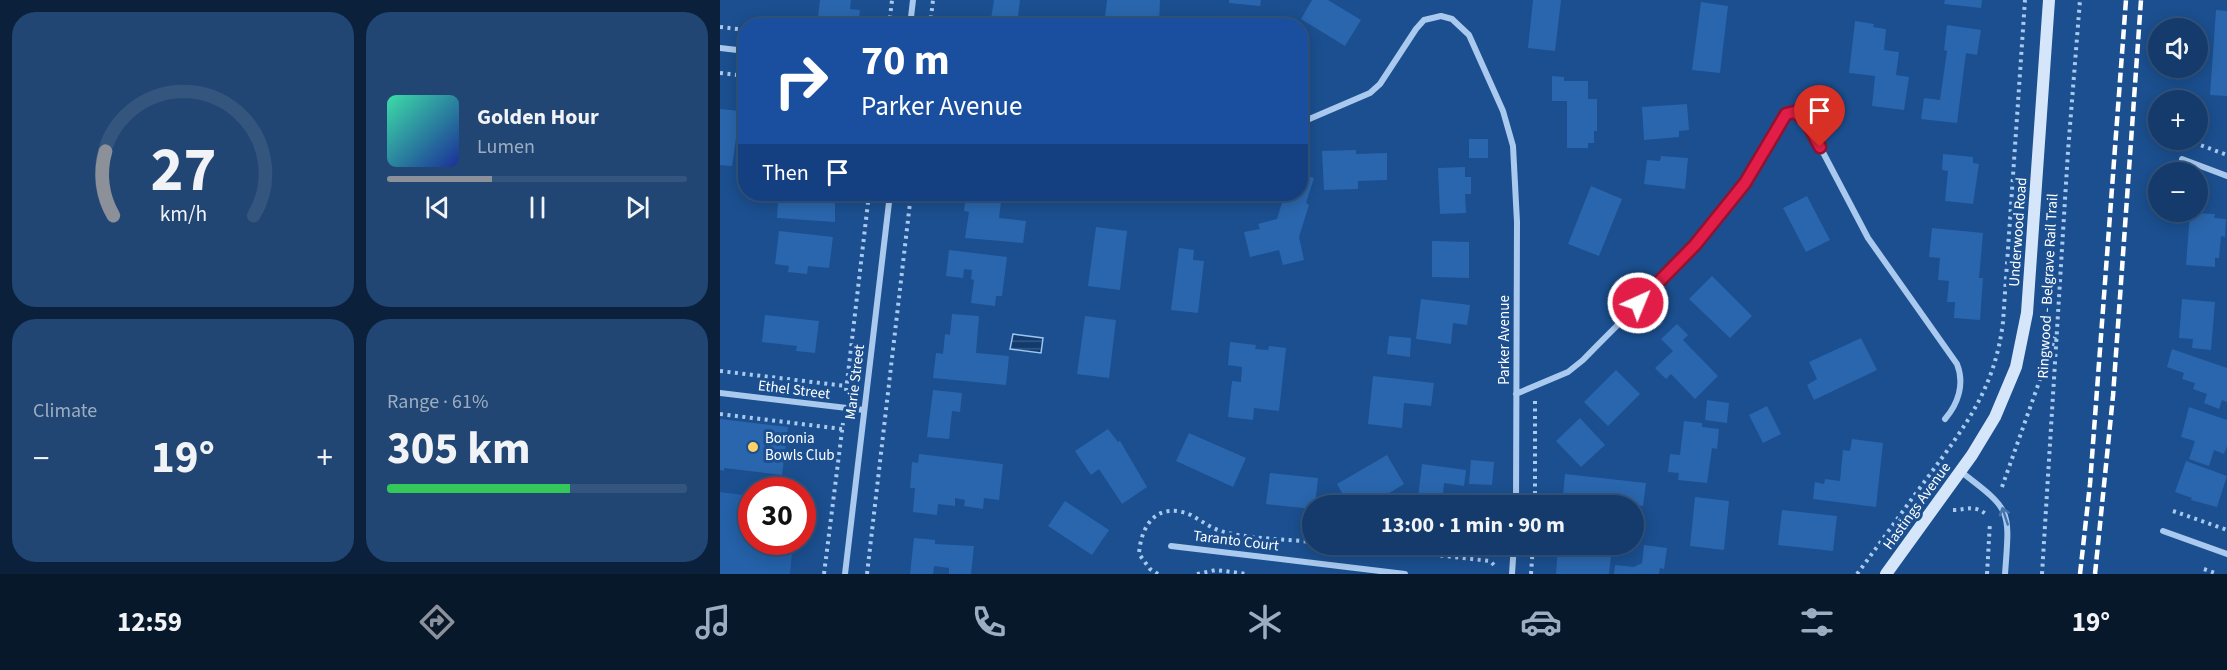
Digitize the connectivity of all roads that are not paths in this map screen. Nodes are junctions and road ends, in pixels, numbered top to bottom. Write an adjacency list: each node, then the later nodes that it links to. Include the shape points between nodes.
1 (913, 0): 3 (street)
2 (2049, 0): 14 (main road, Underwood Road, via 2023,338 2007,392)
3 (911, 18)
4 (720, 48): 5 (street)
5 (738, 50)
6 (1308, 120): 11 (street, Parker Avenue, via 1370,93 1424,20 1441,16 1452,19 1469,35 1503,111 1513,146 1517,222)
7 (2182, 159): 8 (street)
8 (2227, 176)
9 (889, 201): 12 (street, Marie Street)
10 (720, 393): 12 (street, Ethel Street)
11 (1516, 394): 13 (street, Parker Avenue, via 1568,372 1583,360 1695,245 1745,183 1780,122 1791,111 1806,120 1868,238 1957,364 1959,393 1955,407); 16 (street)
12 (864, 410): 21 (street, Marie Street)
13 (1945, 419)
14 (1972, 455): 15 (main road, Hastings Avenue)
15 (1960, 471): 24 (main road, Hastings Avenue); 25 (street, one-way to 15, via 2009,531 2005,511)
16 (1516, 495)
17 (2163, 531): 19 (street)
18 (1171, 546): 22 (street, Taranto Court)
19 (2227, 554)
20 (1513, 555): 23 (street)
21 (845, 574)
22 (1404, 574)
23 (1512, 574)
24 (1886, 574)
25 (2006, 574)

